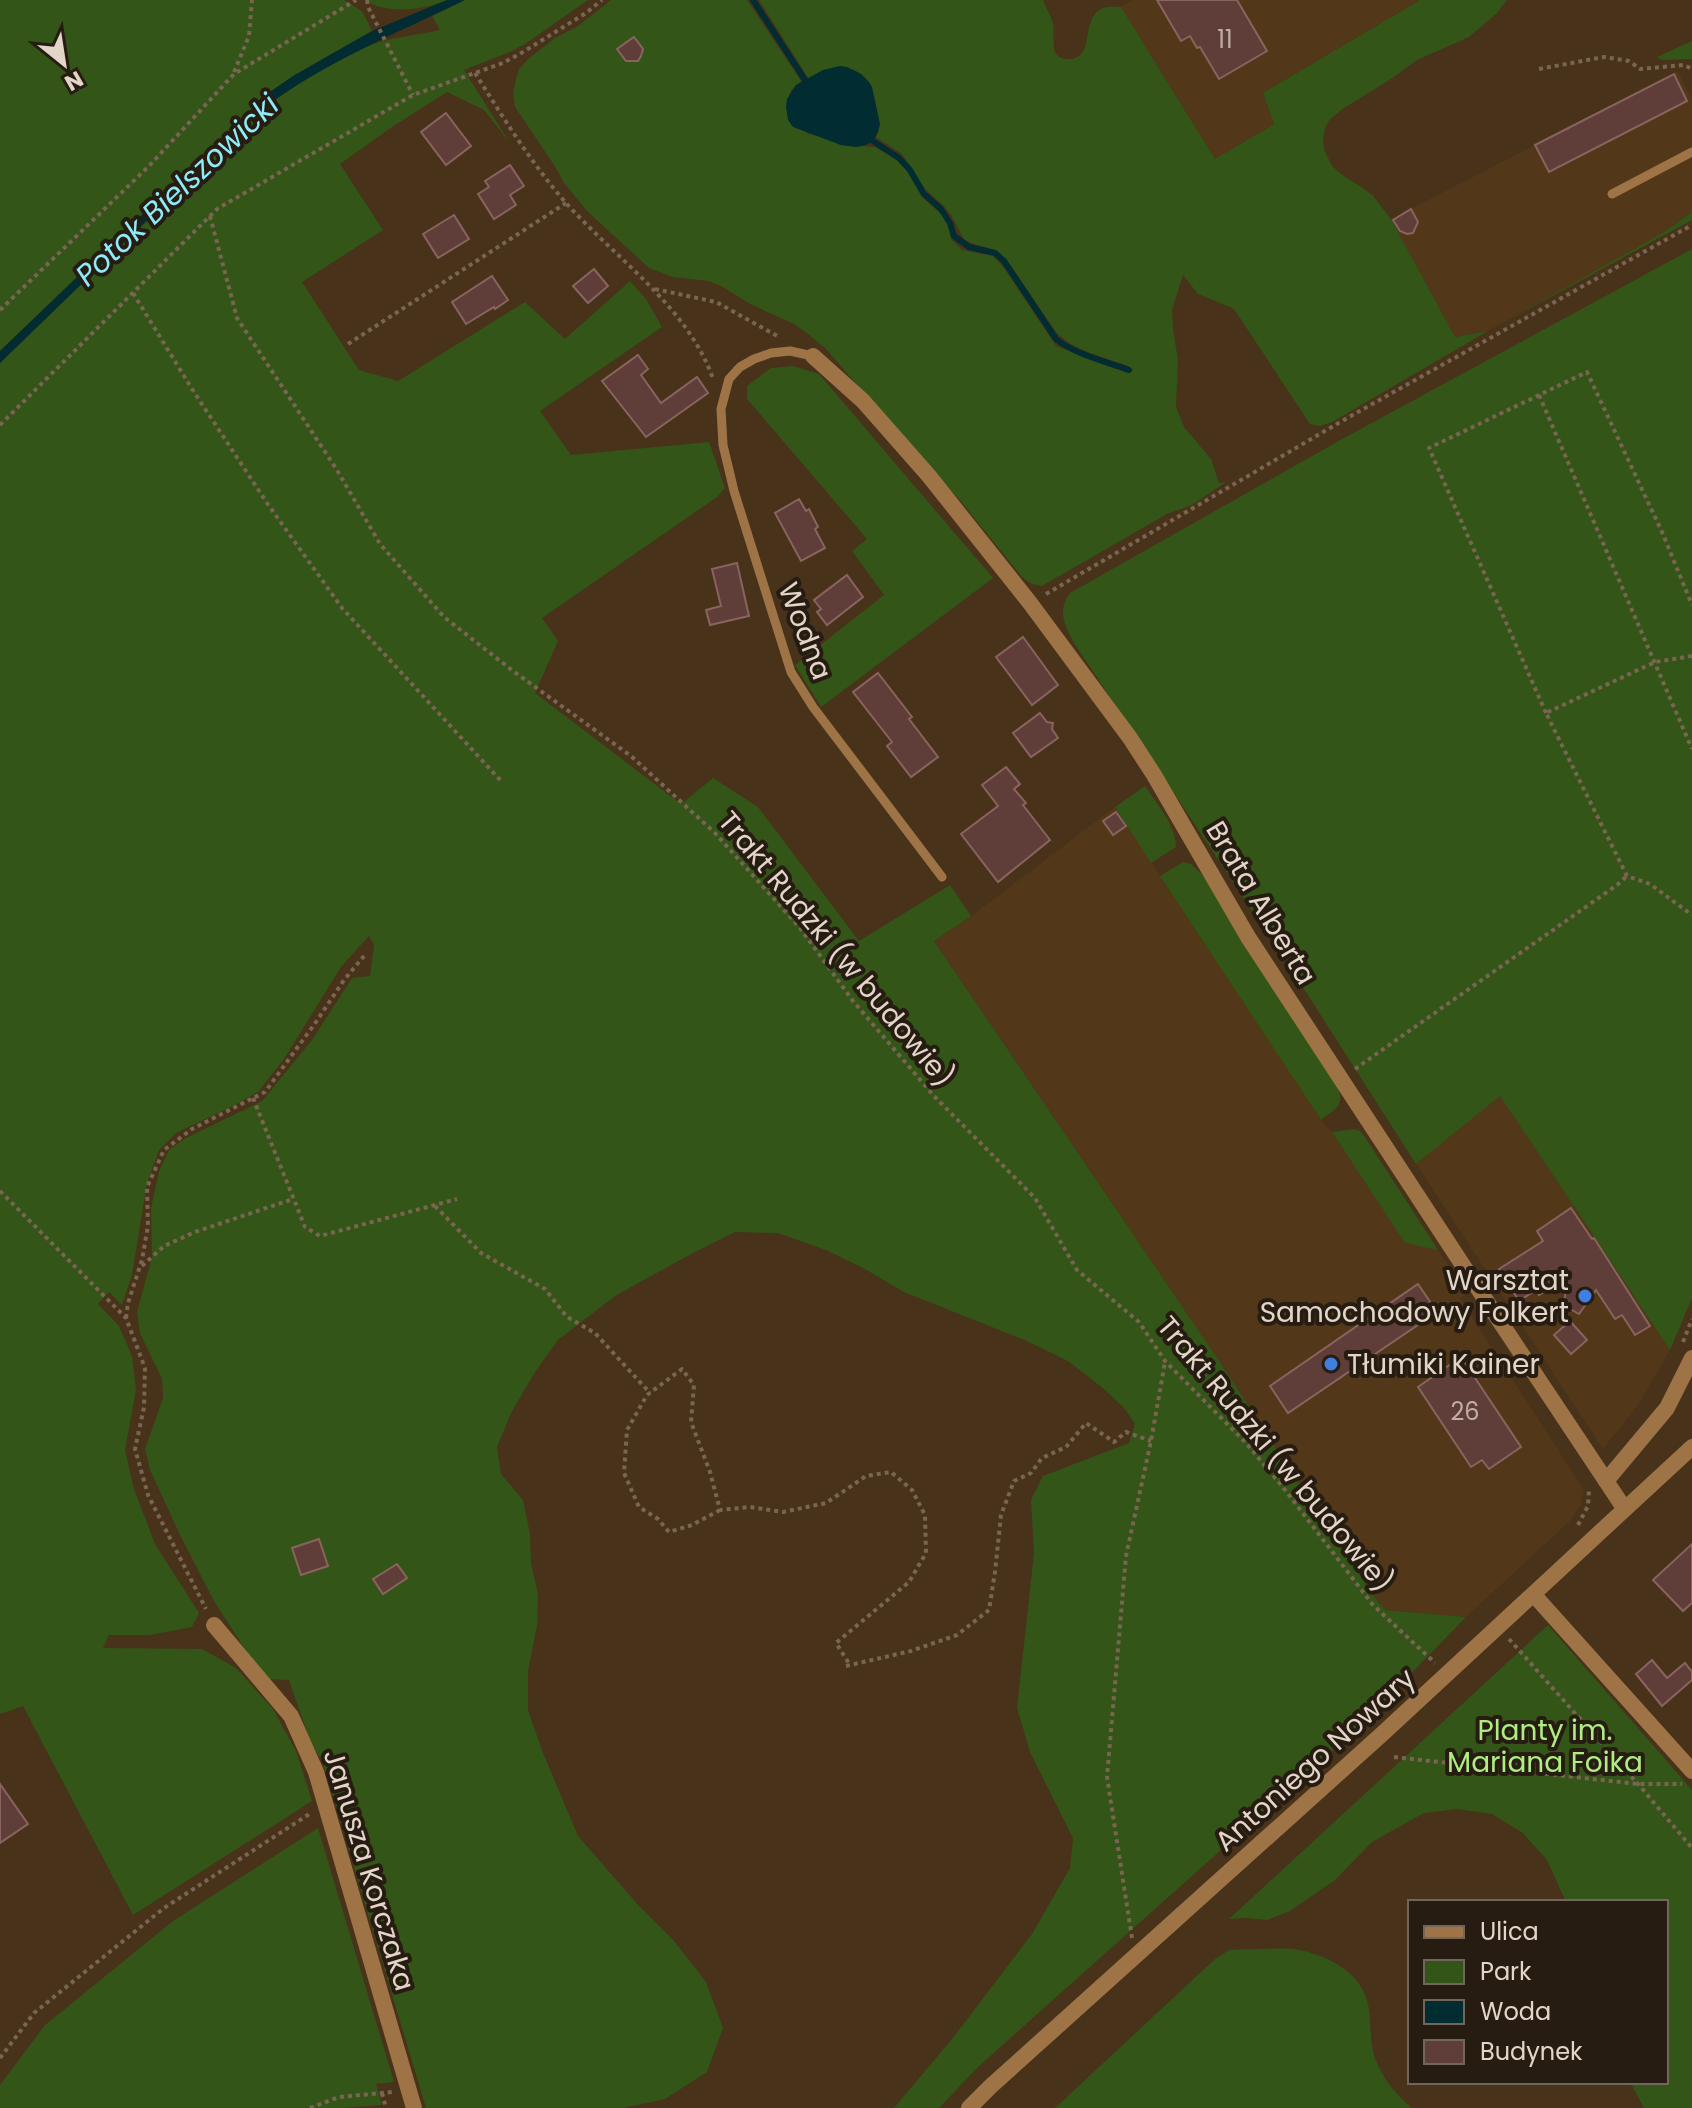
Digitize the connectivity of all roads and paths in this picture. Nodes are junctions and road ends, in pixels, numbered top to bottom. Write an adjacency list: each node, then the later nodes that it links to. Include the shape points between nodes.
1 (252, 0): 9 (path, via 249,36)
2 (356, 0): 5 (path); 9 (path)
3 (367, 0): 5 (path)
4 (602, 0): 8 (path, via 523,52)
5 (368, 7): 10 (path)
6 (1539, 69): 7 (path, via 1604,57 1629,61 1640,69)
7 (1692, 69)
8 (475, 73): 10 (path); 13 (path)
9 (234, 74): 18 (path, via 149,166)
10 (413, 95): 14 (path)
11 (1692, 152): 12 (lane)
12 (1612, 194)
13 (566, 203): 16 (path); 20 (path)
14 (210, 216): 17 (path); 45 (path, Trakt Rudzki (w budowie), via 237,318 380,544 444,617 631,756 715,833 800,928 853,1001 934,1096 1035,1198 1077,1270 1139,1322)
15 (1692, 225): 25 (path)
16 (652, 288): 19 (path, via 716,302); 23 (path, via 695,341)
17 (133, 293): 24 (path); 31 (path, via 267,503 342,608)
18 (0, 310)
19 (785, 341)
20 (348, 344)
21 (813, 356): 23 (lane, Wodna, via 771,353 740,367 729,379); 25 (street, Brata Alberta, via 863,401 929,476)
22 (1539, 394): 26 (path, via 1587,372); 28 (path); 29 (path, via 1429,448)
23 (721, 409): 33 (lane, Wodna, via 734,491 791,672)
24 (0, 425)
25 (1030, 603): 36 (street, Brata Alberta, via 1154,775 1248,937)
26 (1692, 605)
27 (1692, 656): 28 (path)
28 (1655, 662): 29 (path); 30 (path)
29 (1546, 713): 32 (path)
30 (1692, 749)
31 (501, 781)
32 (1627, 876): 34 (path, via 1650,884); 36 (path)
33 (942, 877)
34 (1692, 915)
35 (364, 956): 37 (path, via 265,1092)
36 (1341, 1078): 49 (street, Brata Alberta)
37 (253, 1098): 39 (path); 42 (path, via 192,1129 164,1150 147,1187 148,1226)
38 (0, 1191): 43 (path)
39 (294, 1199): 41 (path, via 305,1227 320,1236); 42 (path, via 195,1232 164,1246)
40 (457, 1199): 41 (path)
41 (435, 1206): 46 (path, via 481,1253 545,1289 567,1317 595,1333)
42 (140, 1267): 43 (path)
43 (126, 1318): 53 (path, via 145,1368 135,1449 148,1495)
44 (1692, 1358): 49 (street, via 1667,1408)
45 (1165, 1361): 47 (path); 55 (path, Trakt Rudzki (w budowie), via 1245,1442 1373,1605)
46 (650, 1393): 51 (path, via 682,1369 694,1385 691,1422); 51 (path, via 627,1430 624,1473 639,1507 669,1532)
47 (1151, 1441): 51 (path, via 1126,1432 1114,1442 1086,1423 1066,1447 1014,1481 1001,1515 989,1610 957,1635 848,1665 836,1643 909,1582 926,1553 925,1515 912,1490 891,1472 866,1476 826,1503 783,1512); 62 (path, via 1126,1556 1107,1777)
48 (1692, 1447): 50 (street, Antoniego Nowary)
49 (1606, 1481): 50 (street, Brata Alberta)
50 (1624, 1508): 52 (street, Antoniego Nowary)
51 (720, 1510)
52 (1534, 1595): 57 (street); 69 (street, Antoniego Nowary)
53 (214, 1625): 60 (street, Janusza Korczaka, via 291,1716)
54 (1515, 1646): 58 (path)
55 (1435, 1663)
56 (1394, 1757): 58 (path)
57 (1692, 1771)
58 (1638, 1784): 59 (path); 61 (path)
59 (1692, 1784)
60 (326, 1803): 63 (path, via 164,1908 34,2013); 64 (street, Janusza Korczaka)
61 (1692, 1848)
62 (1132, 1941)
63 (0, 2058)
64 (408, 2091): 65 (path); 68 (street, Janusza Korczaka)
65 (382, 2093): 66 (path, via 339,2097); 67 (path)
66 (310, 2108)
67 (386, 2108)
68 (414, 2108)
69 (969, 2108)

